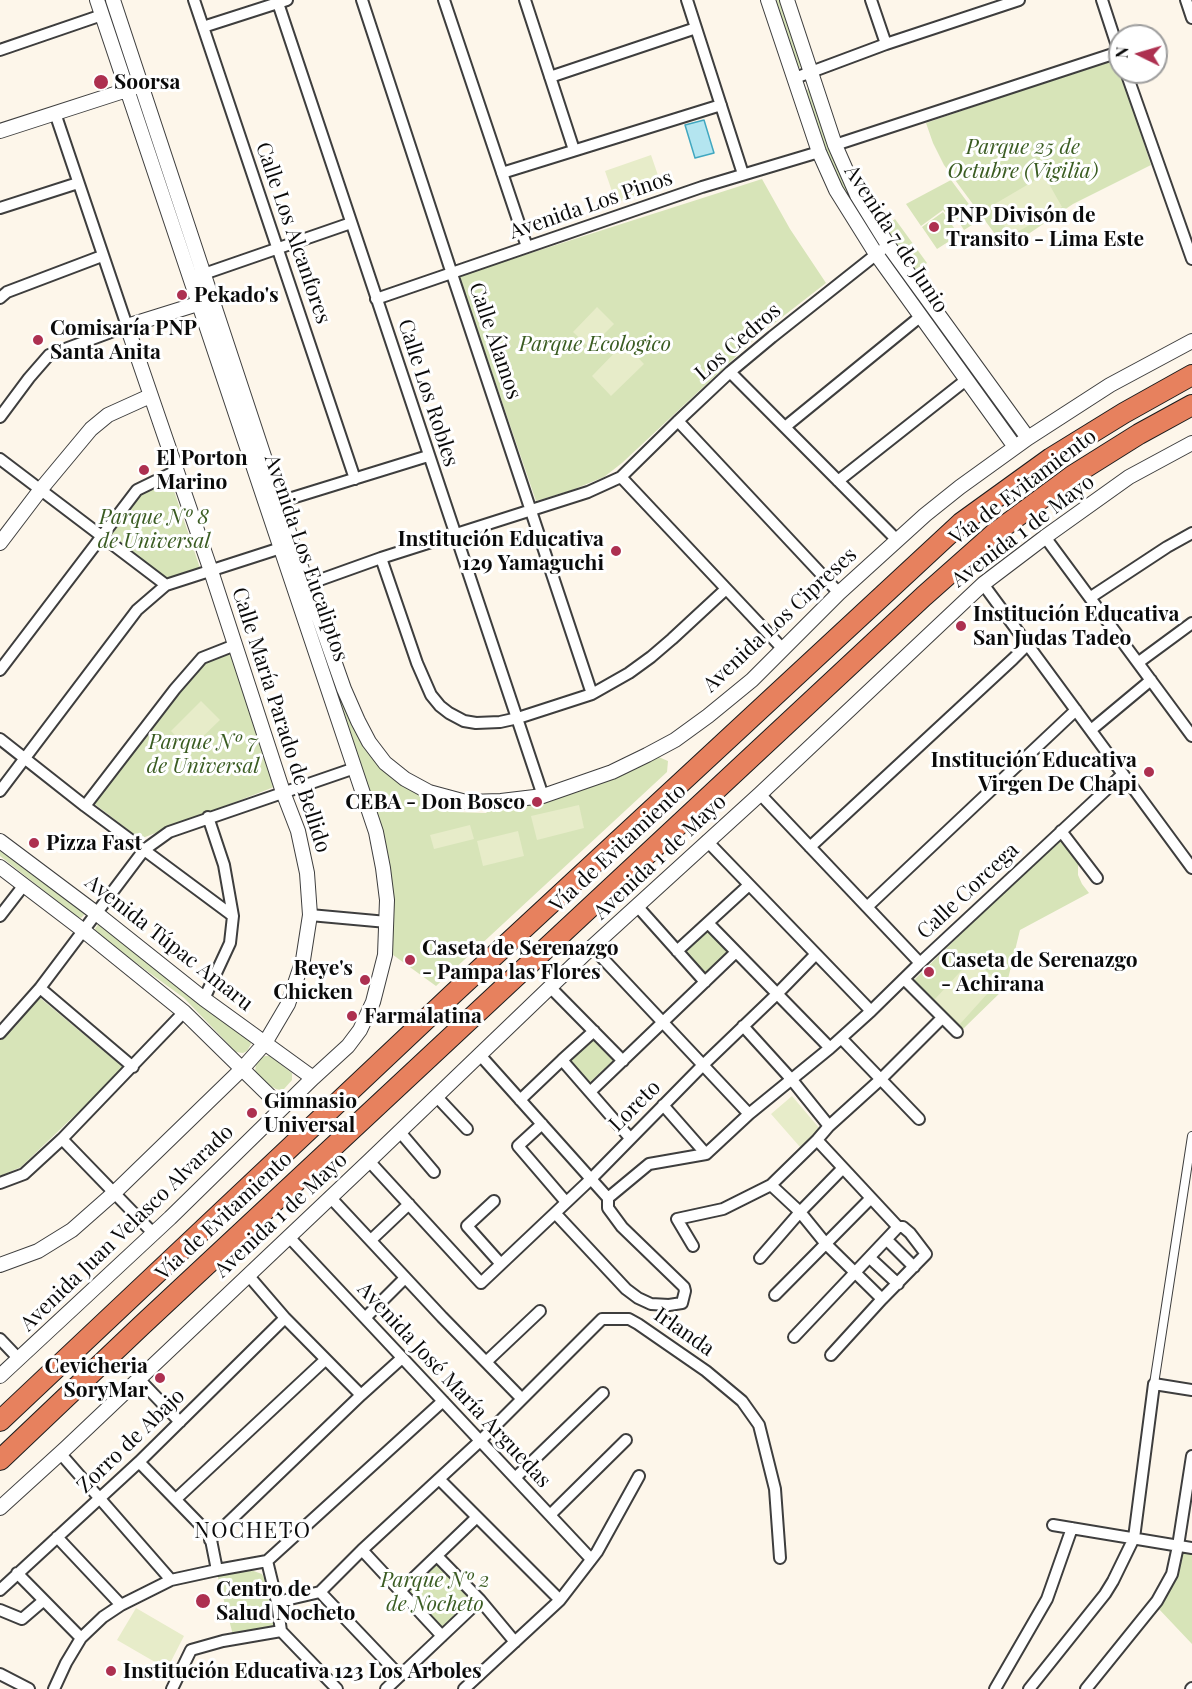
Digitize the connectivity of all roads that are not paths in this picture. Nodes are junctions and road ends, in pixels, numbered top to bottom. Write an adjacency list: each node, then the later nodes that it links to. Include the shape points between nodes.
1 (97, 0): 15 (street, Avenida Los Eucaliptos)
2 (113, 0): 27 (street, Avenida Los Eucaliptos)
3 (194, 0): 18 (street, Calle Los Alcanfores)
4 (362, 0): 46 (street, Calle Álamos)
5 (444, 0): 35 (street)
6 (687, 0): 19 (street)
7 (768, 0): 25 (street, Avenida 7 de Junio)
8 (787, 0): 23 (street, Avenida 7 de Junio)
9 (871, 0): 20 (street)
10 (1019, 0): 20 (street)
11 (1102, 0): 17 (street)
12 (1186, 0): 16 (street)
13 (528, 1): 24 (street)
14 (282, 2): 18 (street); 39 (street, Calle Los Robles)
15 (102, 15): 21 (street); 28 (street, Avenida Los Eucaliptos)
16 (1192, 18)
17 (1110, 24)
18 (203, 27): 42 (street, Calle Los Alcanfores)
19 (696, 28): 24 (street); 29 (street)
20 (886, 44): 23 (street)
21 (0, 50)
22 (1108, 57): 32 (street)
23 (812, 72): 25 (street); 32 (street, Avenida 7 de Junio)
24 (550, 77): 33 (street)
25 (795, 78): 34 (street, Avenida 7 de Junio)
26 (1130, 84): 44 (street)
27 (141, 85): 28 (street); 47 (street, Avenida Los Eucaliptos)
28 (127, 90): 30 (street); 47 (street, Avenida Los Eucaliptos)
29 (721, 105): 33 (street); 36 (street)
30 (55, 113): 31 (street); 37 (street, Calle María Parado de Bellido)
31 (0, 131)
32 (835, 145): 40 (street, Avenida 7 de Junio, via 856,195)
33 (574, 150): 35 (street)
34 (819, 152): 36 (street, Avenida Los Pinos); 43 (street, Avenida 7 de Junio, via 836,190)
35 (502, 173): 41 (street)
36 (743, 174): 41 (street, Avenida Los Pinos)
37 (78, 183): 38 (street); 45 (street, Calle María Parado de Bellido)
38 (0, 208)
39 (351, 223): 42 (street); 49 (street, Calle Los Robles)
40 (888, 245): 43 (street, Los Cedros); 62 (street, Avenida 7 de Junio)
41 (527, 247): 46 (street, Avenida Los Pinos)
42 (277, 249): 47 (street); 69 (street, Calle Los Alcanfores)
43 (876, 254): 51 (street, Avenida 7 de Junio); 54 (street, Los Cedros)
44 (1191, 254)
45 (102, 256): 48 (street); 52 (street, Calle María Parado de Bellido)
46 (452, 274): 49 (street, Avenida Los Pinos); 73 (street, Calle Álamos)
47 (197, 276): 50 (street, Avenida Los Eucaliptos)
48 (0, 298)
49 (376, 299): 65 (street, Calle Los Robles)
50 (206, 301): 52 (street); 72 (street, Avenida Los Eucaliptos); 80 (street, Avenida Los Eucaliptos)
51 (921, 316): 56 (street, Avenida 7 de Junio); 61 (street)
52 (127, 326): 57 (street, Calle María Parado de Bellido); 59 (street, via 49,355)
53 (1192, 341): 62 (street, Avenida Los Cipreses, via 1110,386)
54 (730, 372): 60 (street, Los Cedros); 61 (street)
55 (1192, 375): 229 (highway, Vía de Evitamiento, via 1051,458 961,523)
56 (966, 380): 64 (street, Avenida 7 de Junio); 70 (street)
57 (150, 396): 67 (street, Calle María Parado de Bellido); 71 (street, via 108,415 91,429)
58 (1192, 405): 235 (highway, Vía de Evitamiento, via 1072,476 986,541)
59 (0, 417)
60 (678, 421): 68 (street, Los Cedros); 87 (street)
61 (785, 428): 70 (street)
62 (1028, 438): 64 (street, Avenida Los Cipreses)
63 (1192, 443): 77 (street, Avenida 1 de Mayo, via 1129,477)
64 (1015, 447): 78 (street, Avenida Los Cipreses)
65 (428, 456): 69 (street); 75 (street, Calle Los Robles)
66 (0, 459): 71 (street)
67 (176, 471): 76 (street, via 137,490); 82 (street, Calle María Parado de Bellido)
68 (621, 477): 73 (street); 86 (street)
69 (355, 479): 72 (street)
70 (838, 481): 78 (street)
71 (40, 489): 76 (street); 79 (street)
72 (279, 502): 80 (street, Avenida Los Eucaliptos)
73 (531, 510): 75 (street); 96 (street, Calle Álamos)
74 (1192, 533): 88 (street)
75 (454, 534): 81 (street); 98 (street, Calle Los Robles)
76 (102, 535): 84 (street); 94 (street)
77 (1045, 537): 83 (street, Avenida 1 de Mayo); 88 (street)
78 (897, 540): 87 (street, Avenida Los Cipreses)
79 (0, 543)
80 (286, 546): 82 (street); 85 (street, Avenida Los Eucaliptos)
81 (381, 558): 85 (street); 98 (street, via 417,663 440,706 449,714 476,723)
82 (211, 571): 84 (street); 91 (street, Calle María Parado de Bellido)
83 (983, 584): 90 (street); 108 (street, Avenida 1 de Mayo)
84 (166, 585): 103 (street, via 136,610)
85 (301, 587): 102 (street, Avenida Los Eucaliptos); 104 (street, Avenida Los Eucaliptos)
86 (726, 589): 92 (street); 96 (street, via 651,657)
87 (839, 592): 92 (street, Avenida Los Cipreses)
88 (1091, 597): 93 (street)
89 (1192, 623): 93 (street)
90 (1028, 644): 97 (street); 115 (street)
91 (235, 645): 107 (street, Calle María Parado de Bellido); 110 (street, via 202,658)
92 (782, 648): 109 (street, Avenida Los Cipreses, via 752,680 675,740 612,772)
93 (1139, 662): 95 (street)
94 (0, 670)
95 (1151, 680): 99 (street); 100 (street)
96 (592, 694): 98 (street)
97 (1076, 710): 99 (street); 123 (street)
98 (518, 718): 109 (street, Calle Los Robles)
99 (1091, 730): 105 (street)
100 (1192, 736)
101 (0, 739): 103 (street)
102 (369, 742): 109 (street, Avenida Los Cipreses, via 385,764 429,792 466,802)
103 (25, 759): 106 (street); 110 (street)
104 (356, 768): 107 (street); 128 (street, Avenida Los Eucaliptos, via 376,832)
105 (1123, 774): 112 (street, Calle Corcega); 118 (street)
106 (0, 792)
107 (283, 792): 111 (street); 125 (street, Calle María Parado de Bellido, via 298,831 307,873)
108 (760, 794): 114 (street, Avenida 1 de Mayo); 115 (street)
109 (543, 796)
110 (85, 806): 116 (street)
111 (208, 818): 116 (street, via 169,832); 127 (street, via 224,866)
112 (1062, 831): 119 (street); 135 (street, Calle Corcega)
113 (0, 840): 124 (street, Avenida Túpac Amaru)
114 (707, 841): 121 (street); 122 (street, Avenida 1 de Mayo)
115 (810, 848): 123 (street)
116 (144, 849): 124 (street); 127 (street)
117 (0, 867): 120 (street, Avenida Túpac Amaru)
118 (1192, 868)
119 (1097, 878)
120 (24, 885): 126 (street); 130 (street, Avenida Túpac Amaru)
121 (749, 885): 129 (street); 134 (street)
122 (638, 907): 131 (street, Avenida 1 de Mayo); 132 (street)
123 (867, 908): 135 (street)
124 (96, 913): 130 (street); 141 (street, Avenida Túpac Amaru)
125 (309, 915): 128 (street); 151 (street, Calle María Parado de Bellido, via 303,960 288,1004)
126 (0, 916)
127 (233, 916): 141 (street, via 230,943)
128 (387, 922): 159 (street, Avenida Los Eucaliptos, via 379,980 360,1030)
129 (708, 923): 132 (street); 133 (street)
130 (84, 931): 139 (street); 143 (street, Avenida Túpac Amaru)
131 (592, 947): 138 (street, Avenida 1 de Mayo); 145 (street)
132 (677, 951): 137 (street)
133 (736, 952): 137 (street); 140 (street)
134 (816, 954): 140 (street, Loreto); 142 (street)
135 (920, 963): 136 (street, Calle Corcega)
136 (904, 979): 142 (street, Calle Corcega); 144 (street)
137 (705, 982): 145 (street)
138 (550, 987): 147 (street); 153 (street, Avenida 1 de Mayo)
139 (40, 988): 149 (street); 157 (street)
140 (777, 994): 146 (street, Loreto); 152 (street)
141 (204, 999): 151 (street, Avenida Túpac Amaru)
142 (871, 1011): 150 (street, Calle Corcega)
143 (184, 1012): 157 (street); 158 (street, Avenida Túpac Amaru)
144 (942, 1018): 148 (street); 160 (street)
145 (663, 1023): 155 (street); 156 (street)
146 (743, 1026): 156 (street, Loreto); 161 (street)
147 (594, 1031): 154 (street); 155 (street)
148 (957, 1032)
149 (0, 1033)
150 (841, 1038): 152 (street, Calle Corcega); 160 (street)
151 (265, 1043): 158 (street, Calle María Parado de Bellido); 159 (street, Avenida Túpac Amaru)
152 (830, 1048): 161 (street, Calle Corcega)
153 (480, 1055): 163 (street, Avenida 1 de Mayo); 164 (street)
154 (562, 1060): 162 (street); 164 (street)
155 (623, 1061): 162 (street)
156 (702, 1066): 165 (street, Loreto); 167 (street)
157 (133, 1067): 175 (street)
158 (242, 1069): 166 (street, Avenida Túpac Amaru); 184 (street, Calle María Parado de Bellido)
159 (312, 1078): 166 (street, Avenida Los Eucaliptos)
160 (881, 1079): 168 (street); 170 (street)
161 (792, 1080): 167 (street, Calle Corcega); 170 (street)
162 (590, 1092): 174 (street)
163 (436, 1096): 171 (street); 172 (street, Avenida 1 de Mayo)
164 (520, 1100): 169 (street)
165 (663, 1105): 174 (street, Loreto); 177 (street)
166 (282, 1108): 194 (street, Avenida Juan Velasco Alvarado)
167 (748, 1114): 177 (street, Calle Corcega)
168 (919, 1119)
169 (542, 1124): 181 (street); 189 (street, via 518,1146)
170 (829, 1126): 176 (street)
171 (467, 1129)
172 (400, 1132): 178 (street, Avenida 1 de Mayo); 180 (street)
173 (1192, 1136): 223 (street)
174 (630, 1138): 181 (street, Loreto)
175 (62, 1139): 182 (street, via 24,1174); 184 (street)
176 (817, 1140): 179 (street); 183 (street)
177 (706, 1154): 186 (street, via 649,1164)
178 (369, 1161): 185 (street, Avenida 1 de Mayo); 190 (street)
179 (843, 1168): 187 (street); 191 (street)
180 (434, 1172)
181 (591, 1179): 186 (street); 189 (street, Loreto)
182 (0, 1183)
183 (771, 1185): 191 (street); 199 (street, via 723,1209 676,1219)
184 (114, 1193): 194 (street); 203 (street, Calle María Parado de Bellido, via 72,1230 38,1251)
185 (330, 1197): 195 (street, Avenida 1 de Mayo); 196 (street)
186 (608, 1198): 192 (street, via 608,1208 615,1218 684,1287 682,1303 651,1304 638,1298)
187 (872, 1198): 193 (street); 198 (street)
188 (494, 1201): 202 (street, via 467,1226)
189 (566, 1202): 192 (street, Loreto)
190 (409, 1204): 196 (street); 202 (street, Loreto, via 481,1283)
191 (800, 1212): 198 (street); 200 (street)
192 (555, 1213): 202 (street, Loreto)
193 (898, 1227): 197 (street); 204 (street, via 910,1233 926,1254)
194 (153, 1233): 218 (street, Avenida Juan Velasco Alvarado)
195 (288, 1237): 206 (street, Avenida 1 de Mayo); 213 (street, Avenida José María Arguedas)
196 (370, 1240): 207 (street)
197 (887, 1240): 201 (street); 204 (street)
198 (826, 1244): 205 (street); 209 (street)
199 (693, 1246)
200 (760, 1258)
201 (870, 1258): 205 (street); 208 (street)
202 (500, 1263)
203 (0, 1265)
204 (914, 1267): 208 (street)
205 (856, 1272): 210 (street); 214 (street)
206 (248, 1275): 212 (street); 222 (street, Avenida 1 de Mayo)
207 (405, 1278): 213 (street); 220 (street)
208 (898, 1284): 210 (street)
209 (775, 1295)
210 (882, 1299): 216 (street)
211 (540, 1311): 220 (street)
212 (285, 1318): 219 (street); 230 (street, Zorro de Abajo)
213 (364, 1318): 217 (street, Avenida José María Arguedas)
214 (794, 1337)
215 (0, 1339): 218 (street)
216 (831, 1355)
217 (402, 1358): 226 (street); 228 (street, Avenida José María Arguedas)
218 (19, 1359): 221 (street, Avenida Juan Velasco Alvarado)
219 (325, 1360): 226 (street); 242 (street)
220 (486, 1362): 227 (street)
221 (0, 1376)
222 (139, 1379): 230 (street); 233 (street, Avenida 1 de Mayo)
223 (1154, 1384): 224 (street); 249 (street)
224 (1192, 1390)
225 (603, 1393): 240 (street)
226 (361, 1395): 250 (street)
227 (522, 1399): 232 (street, Irlanda); 255 (street, Irlanda, via 602,1319 629,1319 638,1324 742,1401 759,1425 775,1489)
228 (443, 1401): 232 (street, Avenida José María Arguedas); 257 (street)
229 (0, 1421)
230 (180, 1422): 236 (street, Zorro de Abajo)
231 (626, 1440): 244 (street)
232 (480, 1441): 239 (street, Irlanda); 240 (street, Avenida José María Arguedas)
233 (60, 1453): 241 (street); 243 (street, Avenida 1 de Mayo)
234 (1192, 1456): 237 (street)
235 (0, 1460)
236 (139, 1462): 241 (street, Zorro de Abajo); 242 (street)
237 (1191, 1468): 251 (street)
238 (639, 1476): 256 (street)
239 (439, 1479): 245 (street); 253 (street, Irlanda)
240 (516, 1479): 244 (street, Avenida José María Arguedas)
241 (100, 1498): 248 (street, Zorro de Abajo); 260 (street)
242 (176, 1499): 250 (street, via 210,1535)
243 (0, 1508)
244 (550, 1515): 256 (street, Avenida José María Arguedas)
245 (476, 1518): 254 (street); 265 (street)
246 (1053, 1525): 247 (street)
247 (1072, 1528): 249 (street); 282 (street, via 1047,1599)
248 (57, 1537): 259 (street, Zorro de Abajo); 268 (street)
249 (1134, 1538): 251 (street); 283 (street, via 1105,1594)
250 (210, 1540): 258 (street)
251 (1179, 1546): 252 (street); 284 (street, via 1172,1574 1156,1601)
252 (1192, 1548)
253 (362, 1550): 262 (street); 263 (street, Irlanda)
254 (437, 1556): 262 (street); 264 (street)
255 (780, 1558)
256 (591, 1559): 265 (street)
257 (267, 1561): 258 (street); 267 (street)
258 (217, 1570): 260 (street)
259 (17, 1573): 261 (street, Zorro de Abajo); 266 (street)
260 (171, 1580): 268 (street)
261 (0, 1590)
262 (400, 1591): 271 (street)
263 (320, 1592): 267 (street); 275 (street)
264 (480, 1600): 271 (street); 273 (street)
265 (560, 1600): 273 (street)
266 (43, 1601): 269 (street, via 25,1618); 272 (street)
267 (277, 1602): 270 (street)
268 (121, 1605): 272 (street)
269 (0, 1610)
270 (281, 1631): 278 (street, via 191,1650); 279 (street)
271 (442, 1636): 275 (street)
272 (81, 1638): 277 (street)
273 (515, 1642): 281 (street)
274 (0, 1674): 276 (street)
275 (400, 1676): 280 (street)
276 (29, 1689)
277 (54, 1689)
278 (172, 1689)
279 (337, 1689)
280 (386, 1689)
281 (464, 1689)
282 (995, 1689)
283 (1029, 1689)
284 (1086, 1689)

